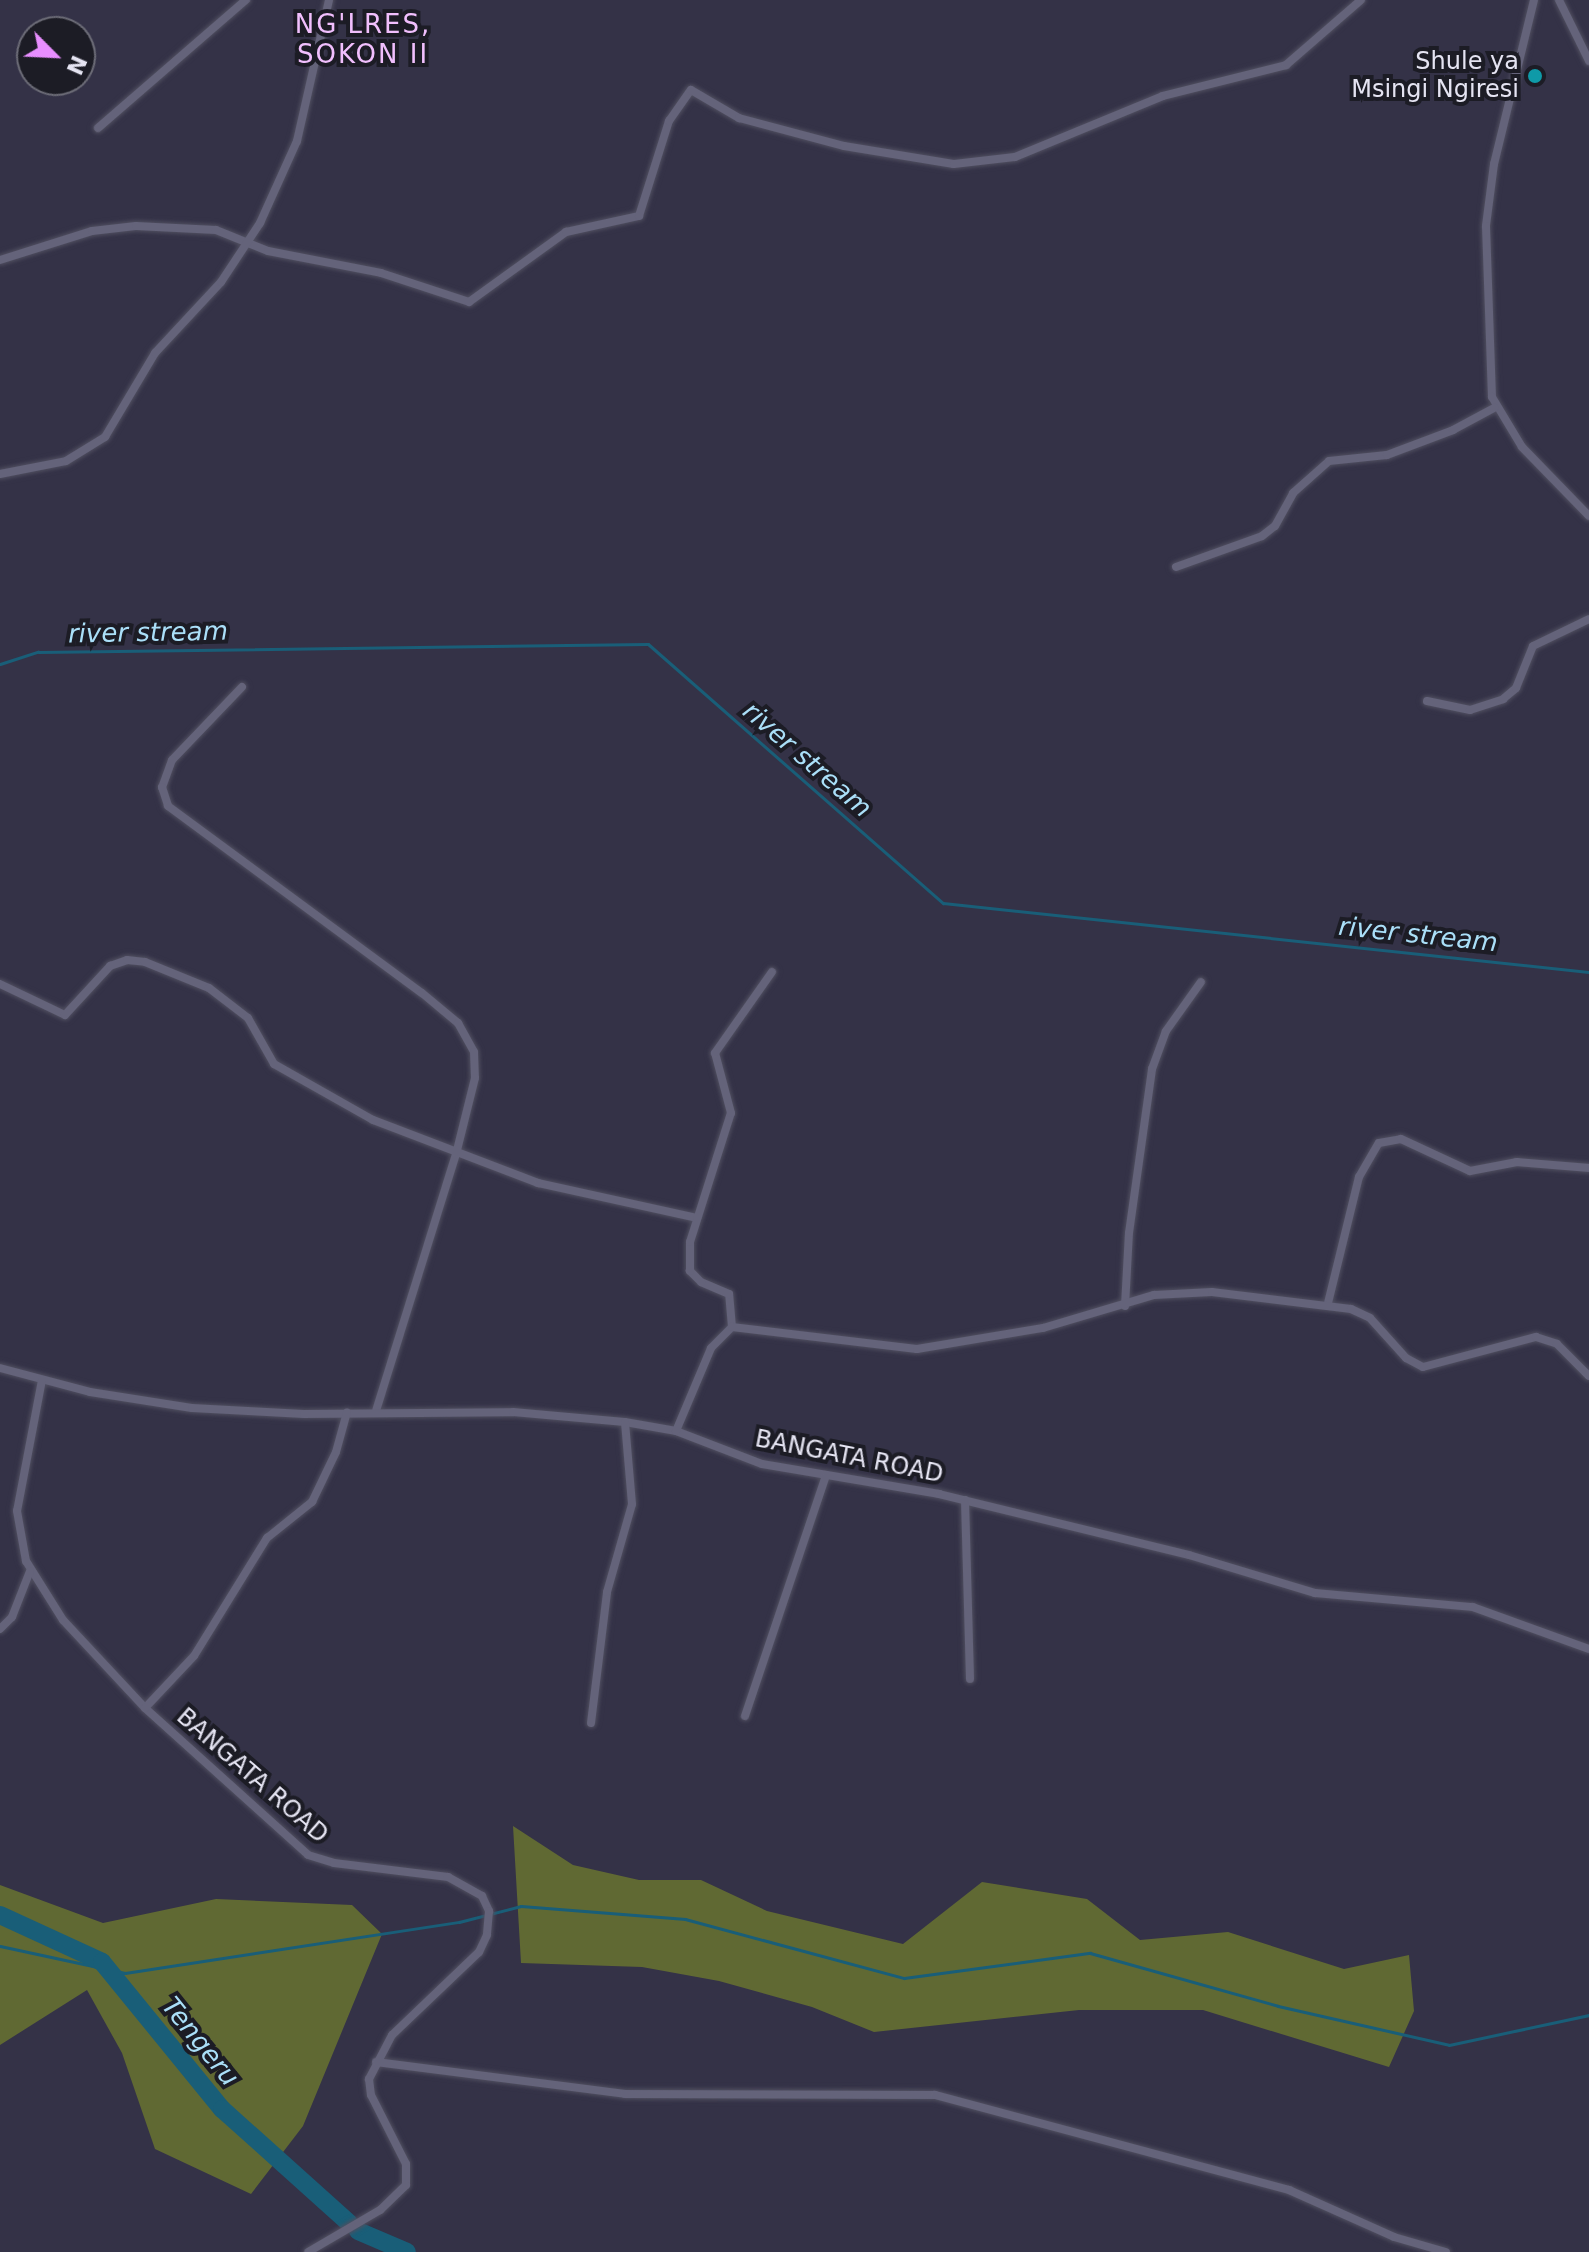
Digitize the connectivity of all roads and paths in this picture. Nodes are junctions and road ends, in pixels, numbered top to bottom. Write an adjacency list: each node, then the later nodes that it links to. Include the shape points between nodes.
1 (246, 0): 7 (street)
2 (328, 0): 8 (street, via 297,141)
3 (1361, 0): 8 (street, via 1286,65 1163,96 1015,157 954,164 844,146 739,118 691,90 669,121 639,216 566,232 469,302 381,273)
4 (1534, 0): 10 (street, via 1494,164 1486,226)
5 (1559, 0): 6 (street)
6 (1589, 61)
7 (98, 128)
8 (248, 243): 9 (street, via 216,230 127,226 52,241); 11 (street, via 208,300 155,353 105,437 66,461)
9 (0, 260)
10 (1494, 408): 12 (street, via 1522,447); 13 (street, via 1387,455 1329,461 1293,493 1275,526 1262,536)
11 (0, 474)
12 (1589, 516)
13 (1176, 567)
14 (1589, 619): 16 (street, via 1533,646 1516,688 1503,699 1470,710)
15 (242, 687): 20 (street, via 172,760 163,796 181,816 458,1023 474,1052 475,1078)
16 (1427, 701)
17 (772, 972): 22 (street, via 715,1053 731,1113)
18 (1201, 982): 24 (street, via 1166,1031 1152,1069 1129,1233)
19 (0, 984): 20 (street, via 65,1015 110,966 127,960 166,970 234,1005 256,1029 274,1064 302,1083)
20 (456, 1154): 22 (street, via 538,1183); 29 (street)
21 (1589, 1168): 23 (street, via 1536,1161 1470,1171 1401,1139 1379,1143 1359,1177)
22 (697, 1218): 25 (street, via 690,1271 729,1294)
23 (1328, 1303): 24 (street, via 1212,1292 1154,1295); 27 (street, via 1370,1318 1406,1358 1423,1367 1536,1337 1566,1351)
24 (1125, 1306): 25 (street, via 1043,1328 903,1350)
25 (732, 1327): 32 (street, via 711,1348)
26 (0, 1368): 28 (street, BANGATA ROAD)
27 (1589, 1376)
28 (42, 1380): 30 (street, BANGATA ROAD, via 179,1407); 35 (street, BANGATA ROAD, via 17,1502 19,1536)
29 (376, 1411): 30 (street, BANGATA ROAD); 31 (street, BANGATA ROAD, via 513,1412)
30 (347, 1412): 39 (street, via 336,1452 312,1502 267,1538 194,1656)
31 (625, 1422): 32 (street, BANGATA ROAD); 41 (street, via 632,1504 607,1592)
32 (676, 1431): 33 (street, BANGATA ROAD, via 762,1464)
33 (826, 1475): 34 (street, BANGATA ROAD); 40 (street)
34 (965, 1500): 37 (street, BANGATA ROAD, via 1189,1555 1315,1593 1473,1607); 38 (street)
35 (30, 1571): 36 (street, via 21,1600); 39 (street, BANGATA ROAD, via 63,1620)
36 (0, 1629)
37 (1589, 1649)
38 (970, 1679)
39 (145, 1708): 42 (street, BANGATA ROAD, via 308,1855 448,1877 482,1896 489,1923 479,1952 392,2035)
40 (745, 1716)
41 (591, 1723)
42 (376, 2062): 43 (street, via 369,2079 371,2095 406,2164 406,2185 380,2210); 44 (street, via 625,2094 935,2095 1289,2190 1394,2237)
43 (308, 2252)
44 (1446, 2252)

